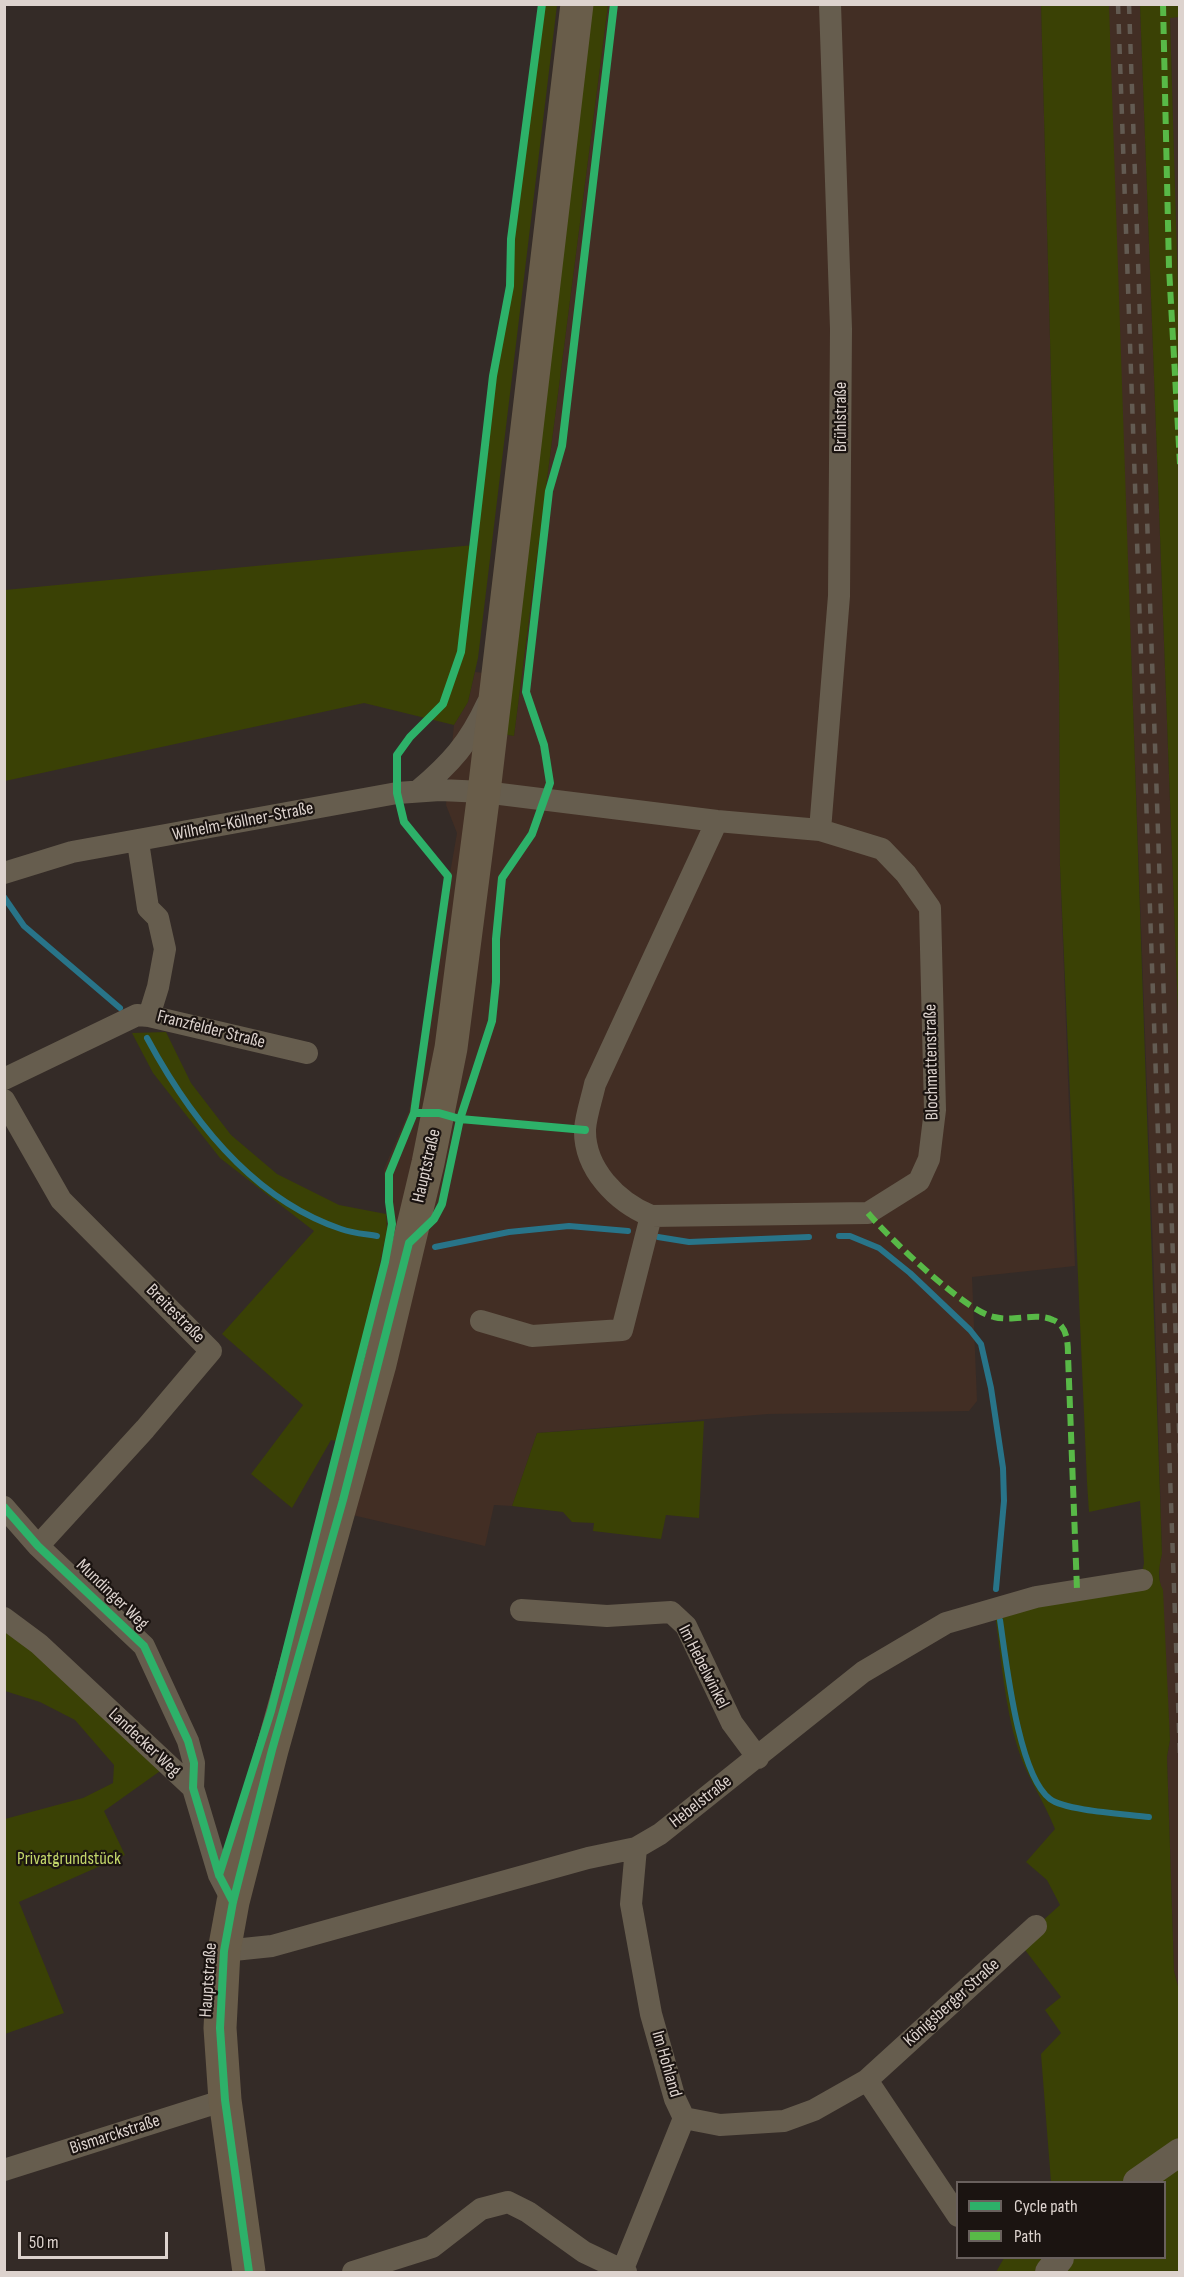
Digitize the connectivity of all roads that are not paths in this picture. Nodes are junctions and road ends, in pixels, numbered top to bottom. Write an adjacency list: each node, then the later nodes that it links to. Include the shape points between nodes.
1 (577, 4): 3 (main road, Hauptstraße)
2 (830, 4): 7 (street, Brühlstraße, via 841,329 839,596)
3 (498, 682): 4 (street, via 472,736 450,765); 5 (main road, Hauptstraße)
4 (418, 791): 5 (street, Wilhelm-Köllner-Straße); 8 (street, Wilhelm-Köllner-Straße)
5 (484, 792): 6 (street, Blochmattenstraße); 24 (main road, Hauptstraße, via 451,1048 428,1163 380,1364)
6 (717, 821): 7 (street, Blochmattenstraße); 14 (street, Blochmattenstraße, via 595,1084 585,1130 590,1156 605,1184 633,1209)
7 (820, 830): 14 (street, Blochmattenstraße, via 882,849 930,908 935,1110 929,1159 919,1181 868,1213)
8 (138, 842): 9 (street, Wilhelm-Köllner-Straße, via 72,852); 10 (street, Franzfelder Straße, via 148,908 158,918 165,949)
9 (4, 873)
10 (149, 1016): 11 (street, Franzfelder Straße); 12 (street, via 137,1015)
11 (307, 1053)
12 (4, 1078)
13 (4, 1101): 17 (street, Breitestraße, via 61,1200 211,1351)
14 (651, 1216): 15 (street, via 622,1330 532,1336)
15 (481, 1321)
16 (4, 1508): 17 (street, Mundinger Weg)
17 (38, 1546): 22 (street, Mundinger Weg, via 144,1646 188,1741 194,1763)
18 (1142, 1580): 21 (street, Hebelstraße, via 1036,1597 946,1623 863,1672)
19 (520, 1610): 21 (street, Im Hebelwinkel, via 607,1617 671,1612 686,1626 732,1723)
20 (4, 1618): 22 (street, Landecker Weg, via 39,1644)
21 (758, 1758): 23 (street, Hebelstraße)
22 (193, 1788): 24 (street, Landecker Weg, via 219,1875)
23 (636, 1848): 26 (street, Hebelstraße, via 272,1946); 29 (street, Im Hohland, via 631,1904 651,2014)
24 (233, 1902): 26 (main road, Hauptstraße)
25 (1036, 1926): 27 (street, Königsberger Straße)
26 (224, 1951): 28 (main road, Hauptstraße, via 220,2028)
27 (867, 2080): 29 (street, Königsberger Straße, via 814,2110 784,2121 720,2125); 33 (street)
28 (225, 2100): 31 (street, Bismarckstraße); 36 (main road, Hauptstraße)
29 (684, 2118): 35 (street, Im Hohland)
30 (1179, 2152): 32 (street)
31 (4, 2170)
32 (1138, 2181)
33 (956, 2214)
34 (1059, 2259): 38 (street)
35 (624, 2271): 37 (street, Im Hohland, via 584,2252 508,2202 481,2209 432,2247)
36 (249, 2272)
37 (353, 2272)
38 (1049, 2272)

